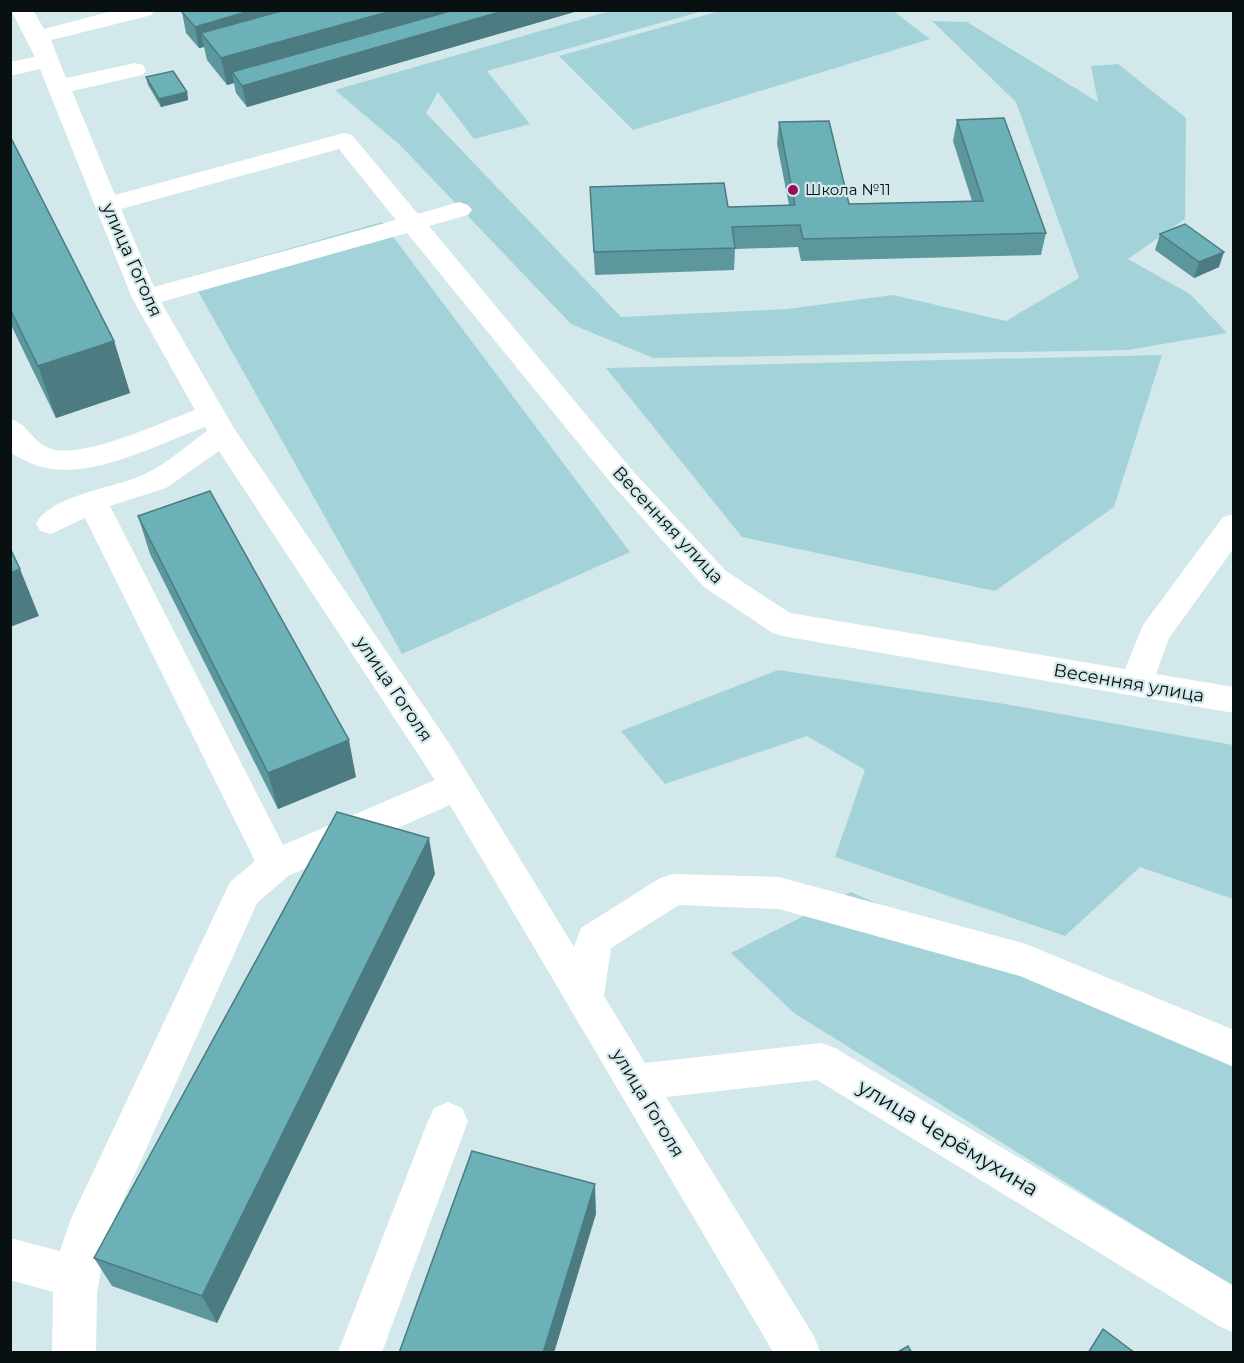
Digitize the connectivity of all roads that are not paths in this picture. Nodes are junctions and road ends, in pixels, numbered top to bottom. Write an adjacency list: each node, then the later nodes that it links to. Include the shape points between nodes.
1 (22, 10): 3 (street, улица Гоголя)
2 (144, 10): 3 (street)
3 (38, 37): 4 (street, улица Гоголя)
4 (48, 61): 5 (street); 7 (street, улица Гоголя)
5 (10, 69)
6 (135, 70): 7 (street)
7 (59, 87): 8 (street, улица Гоголя)
8 (108, 205): 10 (street, Весенняя улица, via 344,140); 11 (street, улица Гоголя)
9 (459, 210): 10 (street)
10 (414, 225): 11 (street); 17 (street, Весенняя улица, via 621,476 707,571 782,624)
11 (146, 298): 12 (street, улица Гоголя)
12 (218, 424): 13 (street, via 86,460 63,462 24,448); 14 (street, via 156,481); 19 (street, улица Гоголя)
13 (10, 428)
14 (92, 501): 15 (street); 20 (street)
15 (51, 523)
16 (1233, 525): 17 (street, via 1154,634)
17 (1136, 683): 18 (street, Весенняя улица)
18 (1233, 700)
19 (457, 786): 20 (street); 21 (street, улица Гоголя)
20 (274, 865): 26 (street, via 243,893 86,1236)
21 (585, 998): 22 (street, via 594,939 673,889 779,893 1026,962); 23 (street, улица Гоголя)
22 (1233, 1049)
23 (636, 1082): 27 (street, улица Черёмухина, via 821,1061); 30 (street, улица Гоголя)
24 (448, 1122): 29 (street)
25 (10, 1259): 26 (street)
26 (75, 1277): 28 (street)
27 (1233, 1311)
28 (74, 1353)
29 (360, 1353)
30 (798, 1353)

